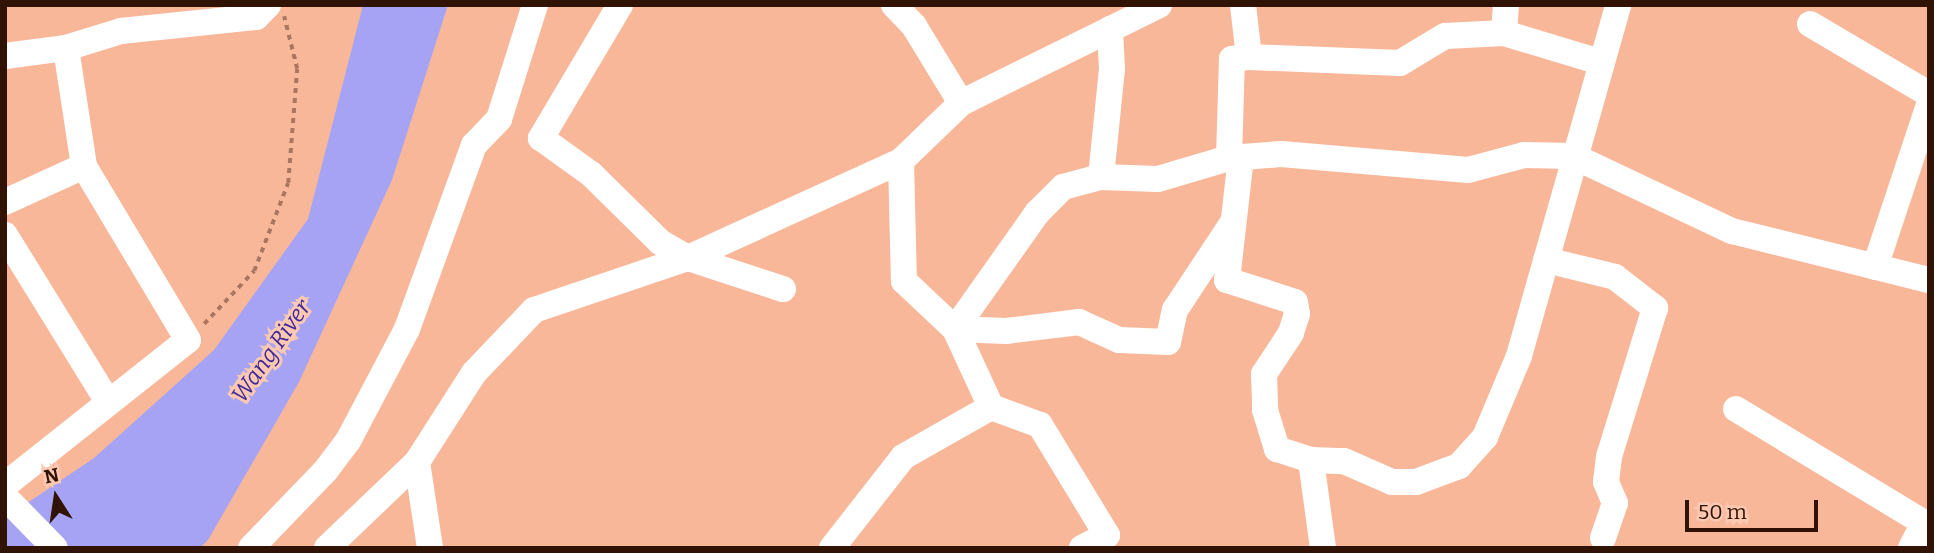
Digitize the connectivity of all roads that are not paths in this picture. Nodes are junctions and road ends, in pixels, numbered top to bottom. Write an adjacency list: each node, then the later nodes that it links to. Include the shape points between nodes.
1 (535, 5): 20 (street)
2 (620, 5): 21 (street)
3 (894, 5): 18 (street, via 914,26)
4 (1159, 5): 11 (street)
5 (1243, 5): 15 (street)
6 (1506, 5): 12 (street)
7 (1618, 5): 16 (street)
8 (275, 10): 9 (street, via 256,17)
9 (128, 18): 13 (street)
10 (1811, 23): 17 (street)
11 (1110, 30): 18 (street); 26 (street, via 1112,69)
12 (1504, 33): 15 (street, via 1445,36 1400,63); 16 (street)
13 (66, 48): 14 (street); 25 (street)
14 (5, 55)
15 (1249, 57): 23 (street, via 1232,59)
16 (1600, 62): 22 (street, via 1592,103)
17 (1929, 94)
18 (961, 103): 24 (street)
19 (1929, 105): 32 (street)
20 (499, 119): 21 (street); 46 (street, via 474,145 407,329 348,441)
21 (541, 138): 30 (street, via 591,174 650,236)
22 (1573, 156): 23 (street, via 1524,155 1468,170 1281,154); 31 (street); 32 (street, via 1732,231)
23 (1235, 157): 26 (street, via 1158,179); 28 (street)
24 (901, 161): 30 (street); 35 (street, via 904,281)
25 (84, 166): 27 (street); 36 (street, via 188,340)
26 (1101, 177): 35 (street, via 1063,187 1037,214)
27 (5, 202)
28 (1234, 221): 35 (street, via 1175,310 1168,342 1119,340 1079,322 1006,331); 39 (street, via 1229,283 1295,302 1297,314 1291,333 1264,374 1265,410 1277,449)
29 (5, 235): 36 (street)
30 (688, 258): 34 (street); 40 (street, via 534,310 474,373)
31 (1546, 260): 39 (street, via 1519,356 1485,437 1460,466 1438,478 1392,482 1344,461); 44 (street, via 1615,277 1655,308 1609,457 1606,482 1615,503)
32 (1875, 267): 33 (street)
33 (1929, 281)
34 (783, 289)
35 (955, 329): 37 (street)
36 (108, 402): 41 (street)
37 (991, 407): 49 (street, via 902,457); 50 (street, via 1040,425 1107,535)
38 (1736, 409): 43 (street)
39 (1311, 460): 51 (street)
40 (417, 463): 47 (street); 48 (street)
41 (5, 485)
42 (5, 497): 45 (street)
43 (1926, 525): 52 (street)
44 (1603, 538)
45 (55, 548)
46 (251, 548)
47 (327, 548)
48 (430, 548)
49 (832, 548)
50 (1082, 548)
51 (1323, 548)
52 (1911, 548)

